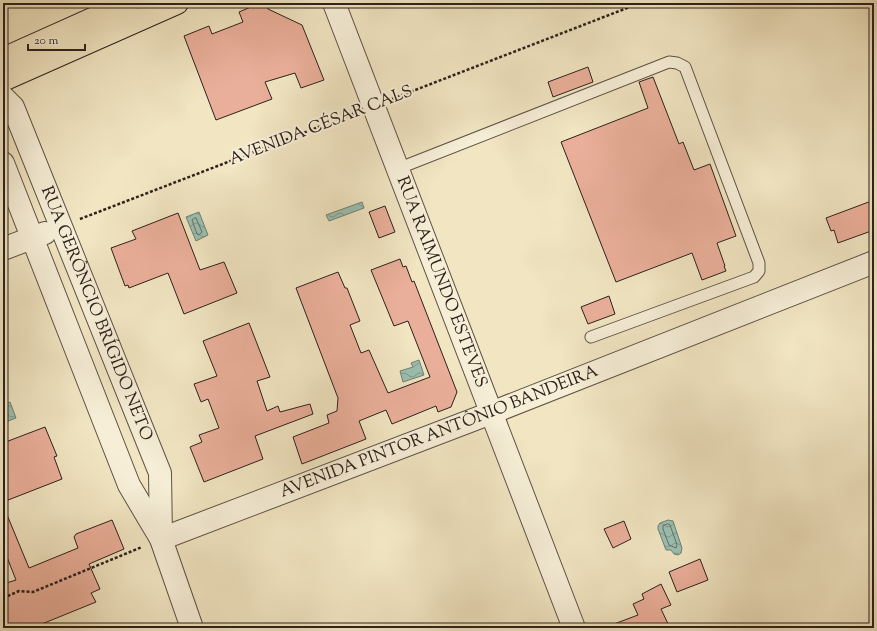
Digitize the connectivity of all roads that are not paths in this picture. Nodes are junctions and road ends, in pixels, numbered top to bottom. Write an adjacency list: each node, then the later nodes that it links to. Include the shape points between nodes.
1 (128, 3): 4 (main road)
2 (177, 3): 5 (main road)
3 (334, 3): 8 (street, RUA RAIMUNDO ESTEVES)
4 (3, 59)
5 (3, 80)
6 (3, 97): 9 (street, RUA GERÔNCIO BRÍGIDO NETO, via 13,107)
7 (3, 163): 10 (street, RUA GERÔNCIO BRÍGIDO NETO)
8 (397, 169): 13 (lane, via 668,62 677,62 685,67 759,264 759,271 754,277); 14 (street, RUA RAIMUNDO ESTEVES)
9 (61, 227): 10 (street); 15 (street, RUA GERÔNCIO BRÍGIDO NETO, via 160,474)
10 (32, 238): 11 (street); 15 (street, RUA GERÔNCIO BRÍGIDO NETO, via 129,485)
11 (3, 249)
12 (874, 262): 14 (street, AVENIDA PINTOR ANTÔNIO BANDEIRA)
13 (592, 337)
14 (491, 413): 15 (street, AVENIDA PINTOR ANTÔNIO BANDEIRA); 17 (street, RUA RAIMUNDO ESTEVES)
15 (161, 539): 16 (street, RUA GERÔNCIO BRÍGIDO NETO)
16 (192, 628)
17 (574, 628)

